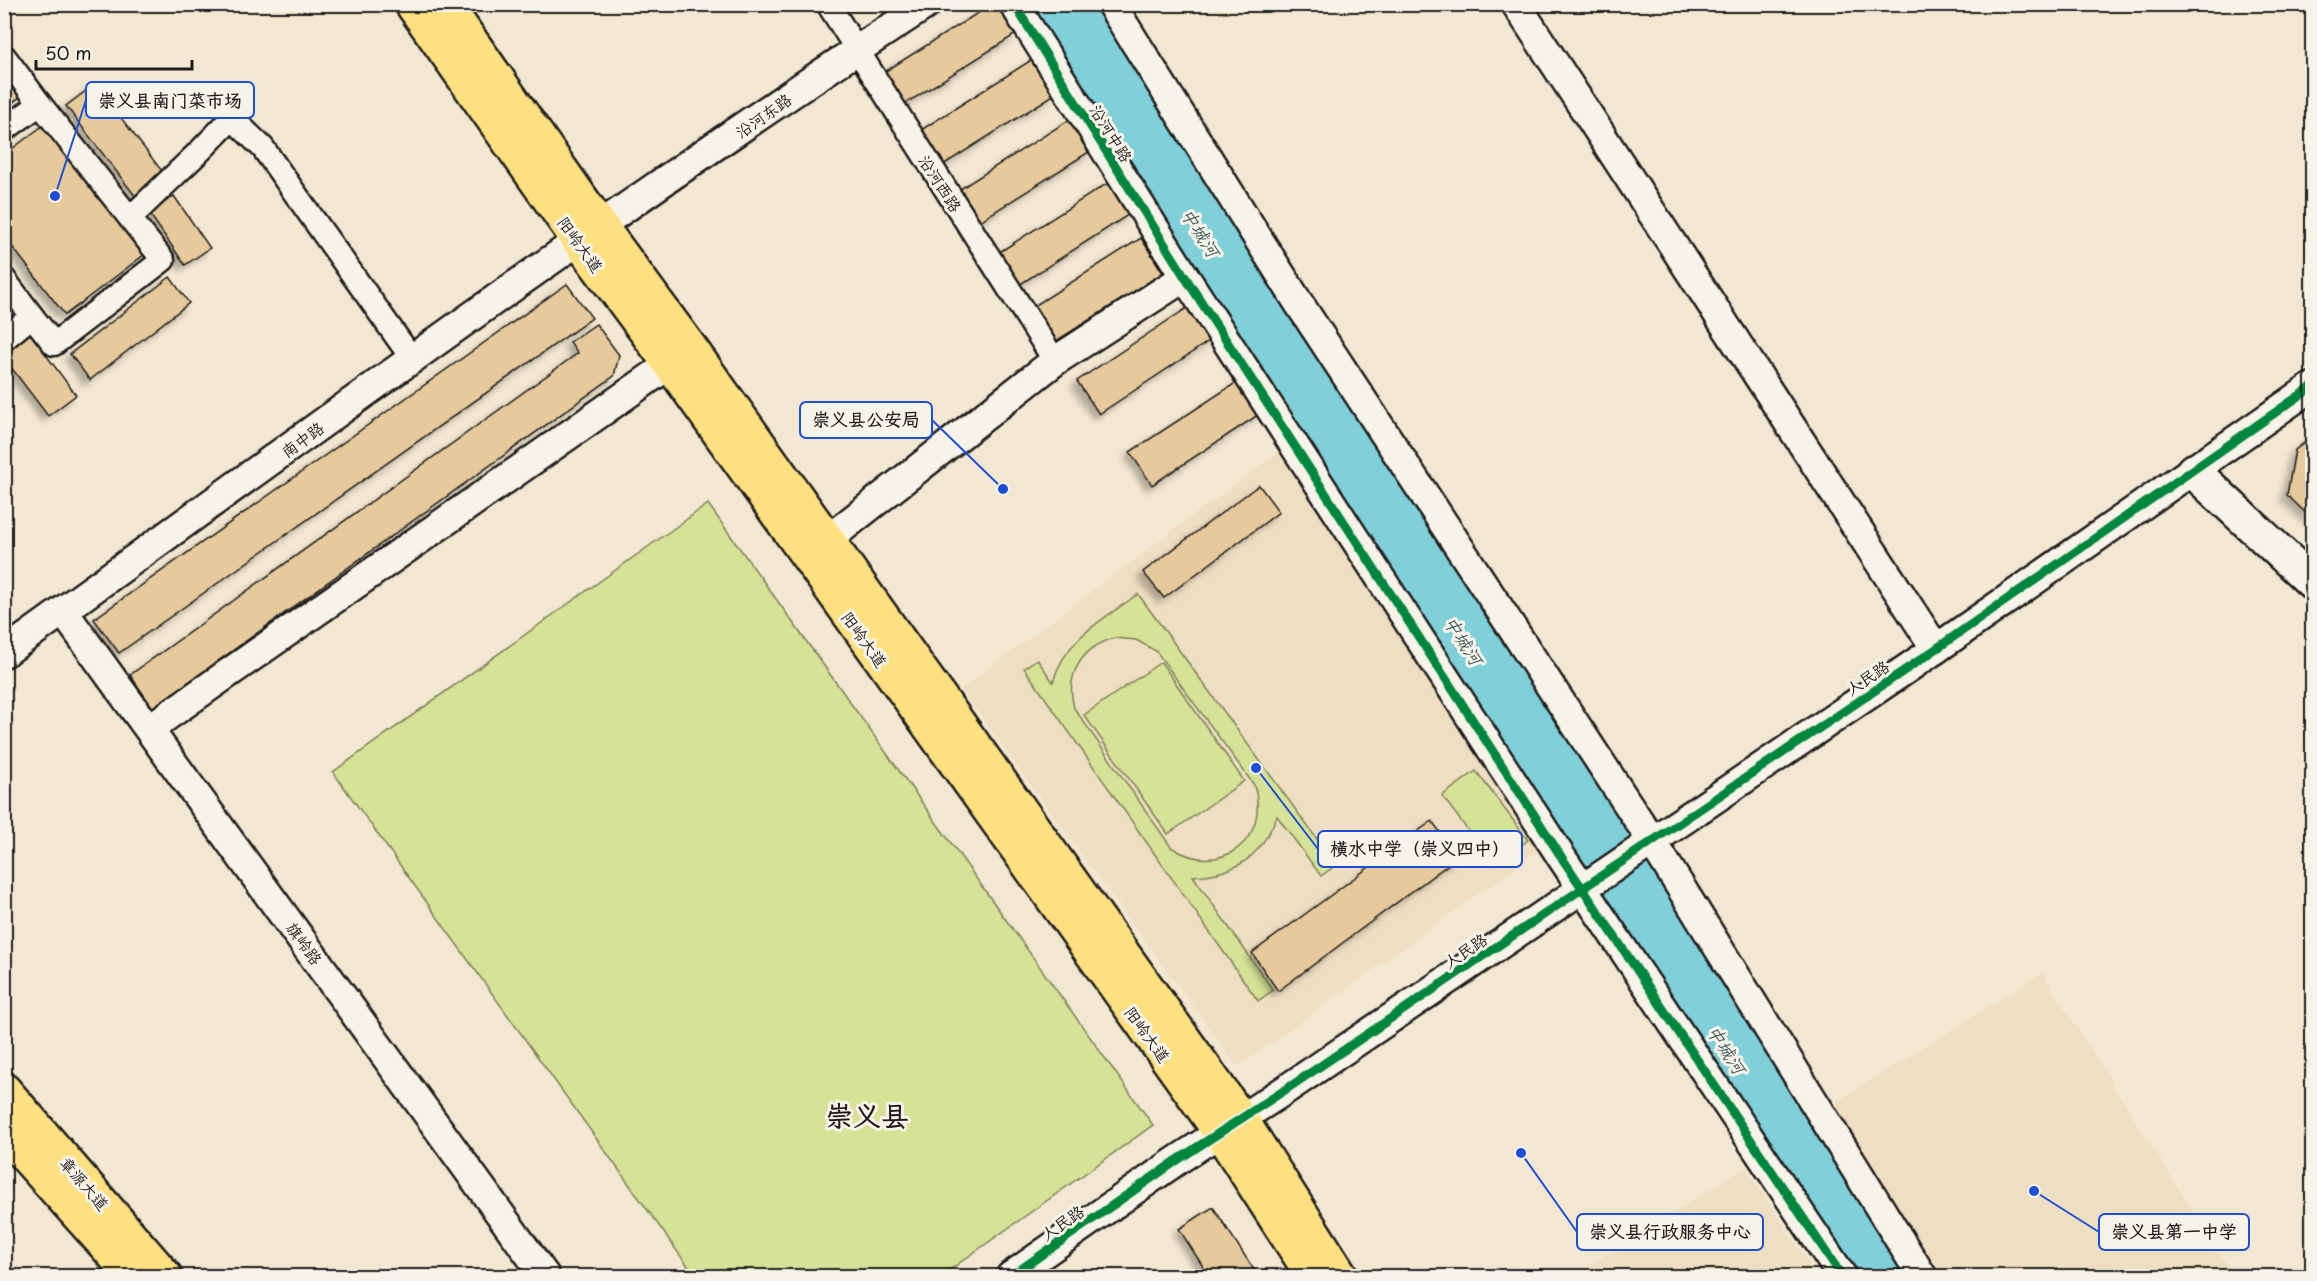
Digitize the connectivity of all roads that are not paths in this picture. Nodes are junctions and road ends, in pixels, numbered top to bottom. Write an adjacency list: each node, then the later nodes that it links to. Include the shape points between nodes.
1 (412, 4): 13 (main road, 阳岭大道)
2 (445, 4): 13 (main road, 阳岭大道)
3 (828, 4): 8 (street, 沿河西路)
4 (927, 4): 8 (street, 沿河东路)
5 (1014, 4): 14 (street, 沿河中路)
6 (1111, 4): 29 (street)
7 (1516, 4): 26 (street)
8 (856, 51): 13 (street, 沿河东路); 19 (street, 沿河西路)
9 (4, 56): 10 (street)
10 (40, 104): 11 (street); 12 (street)
11 (4, 130)
12 (130, 218): 16 (street, via 163,260 54,344); 18 (street, via 232,118 263,147)
13 (590, 234): 18 (street, 南中路); 20 (main road, 阳岭大道); 23 (main road, 阳岭大道, via 691,349)
14 (1185, 277): 19 (street); 30 (street, 沿河中路)
15 (4, 279): 16 (street)
16 (32, 316): 17 (street)
17 (4, 339)
18 (413, 360): 25 (street, 南中路)
19 (1055, 361): 23 (street)
20 (670, 364): 28 (street); 32 (main road, 阳岭大道)
21 (2313, 387): 22 (street, 人民路)
22 (2193, 471): 24 (main road); 26 (street, 人民路)
23 (827, 540): 32 (main road, 阳岭大道)
24 (2313, 582)
25 (63, 611): 27 (street, 南中路); 28 (street, 旗岭路)
26 (1936, 649): 29 (street, 人民路)
27 (4, 653)
28 (150, 728): 36 (street, 旗岭路)
29 (1643, 848): 30 (street, 人民路); 41 (street)
30 (1588, 884): 32 (street, 人民路); 40 (street, 沿河中路)
31 (4, 1090): 35 (main road, 章源大道)
32 (1230, 1125): 37 (street, 人民路); 38 (main road, 阳岭大道); 39 (main road, 阳岭大道)
33 (4, 1132): 34 (main road, 章源大道)
34 (133, 1276)
35 (165, 1276)
36 (545, 1276)
37 (1011, 1276)
38 (1313, 1276)
39 (1341, 1276)
40 (1842, 1276)
41 (1922, 1276)

